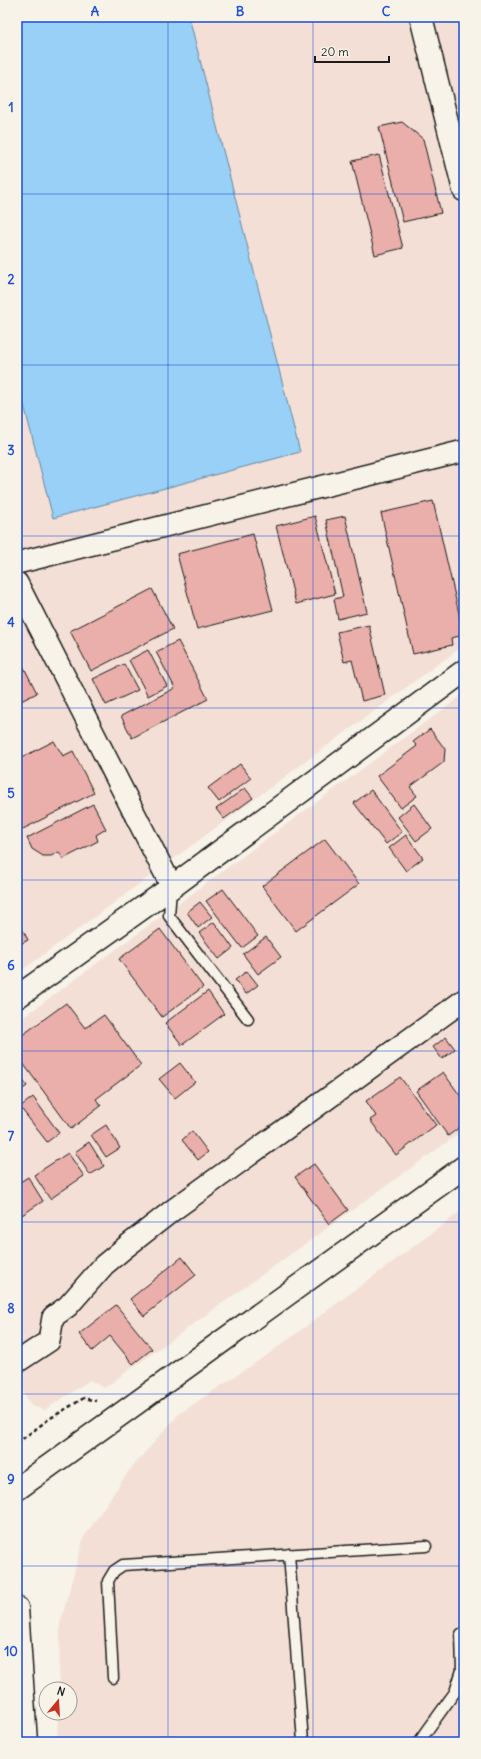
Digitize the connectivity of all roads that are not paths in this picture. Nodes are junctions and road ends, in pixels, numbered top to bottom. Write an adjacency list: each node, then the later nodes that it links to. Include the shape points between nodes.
1 (421, 17): 2 (street)
2 (464, 190)
3 (464, 451): 4 (street)
4 (17, 563)
5 (17, 582): 7 (street)
6 (464, 671): 7 (street)
7 (172, 887): 8 (street); 10 (lane, via 169,916)
8 (17, 997)
9 (464, 1000): 12 (street, via 127,1246 104,1265 68,1306 53,1318 49,1341)
10 (248, 1019)
11 (464, 1167): 13 (street)
12 (17, 1362)
13 (17, 1489)
14 (426, 1546): 15 (lane)
15 (289, 1554): 18 (lane, via 123,1565 114,1571 108,1581); 20 (lane)
16 (17, 1608): 19 (street)
17 (461, 1634): 21 (lane, via 462,1670 455,1692)
18 (113, 1678)
19 (26, 1742)
20 (303, 1742)
21 (418, 1742)

